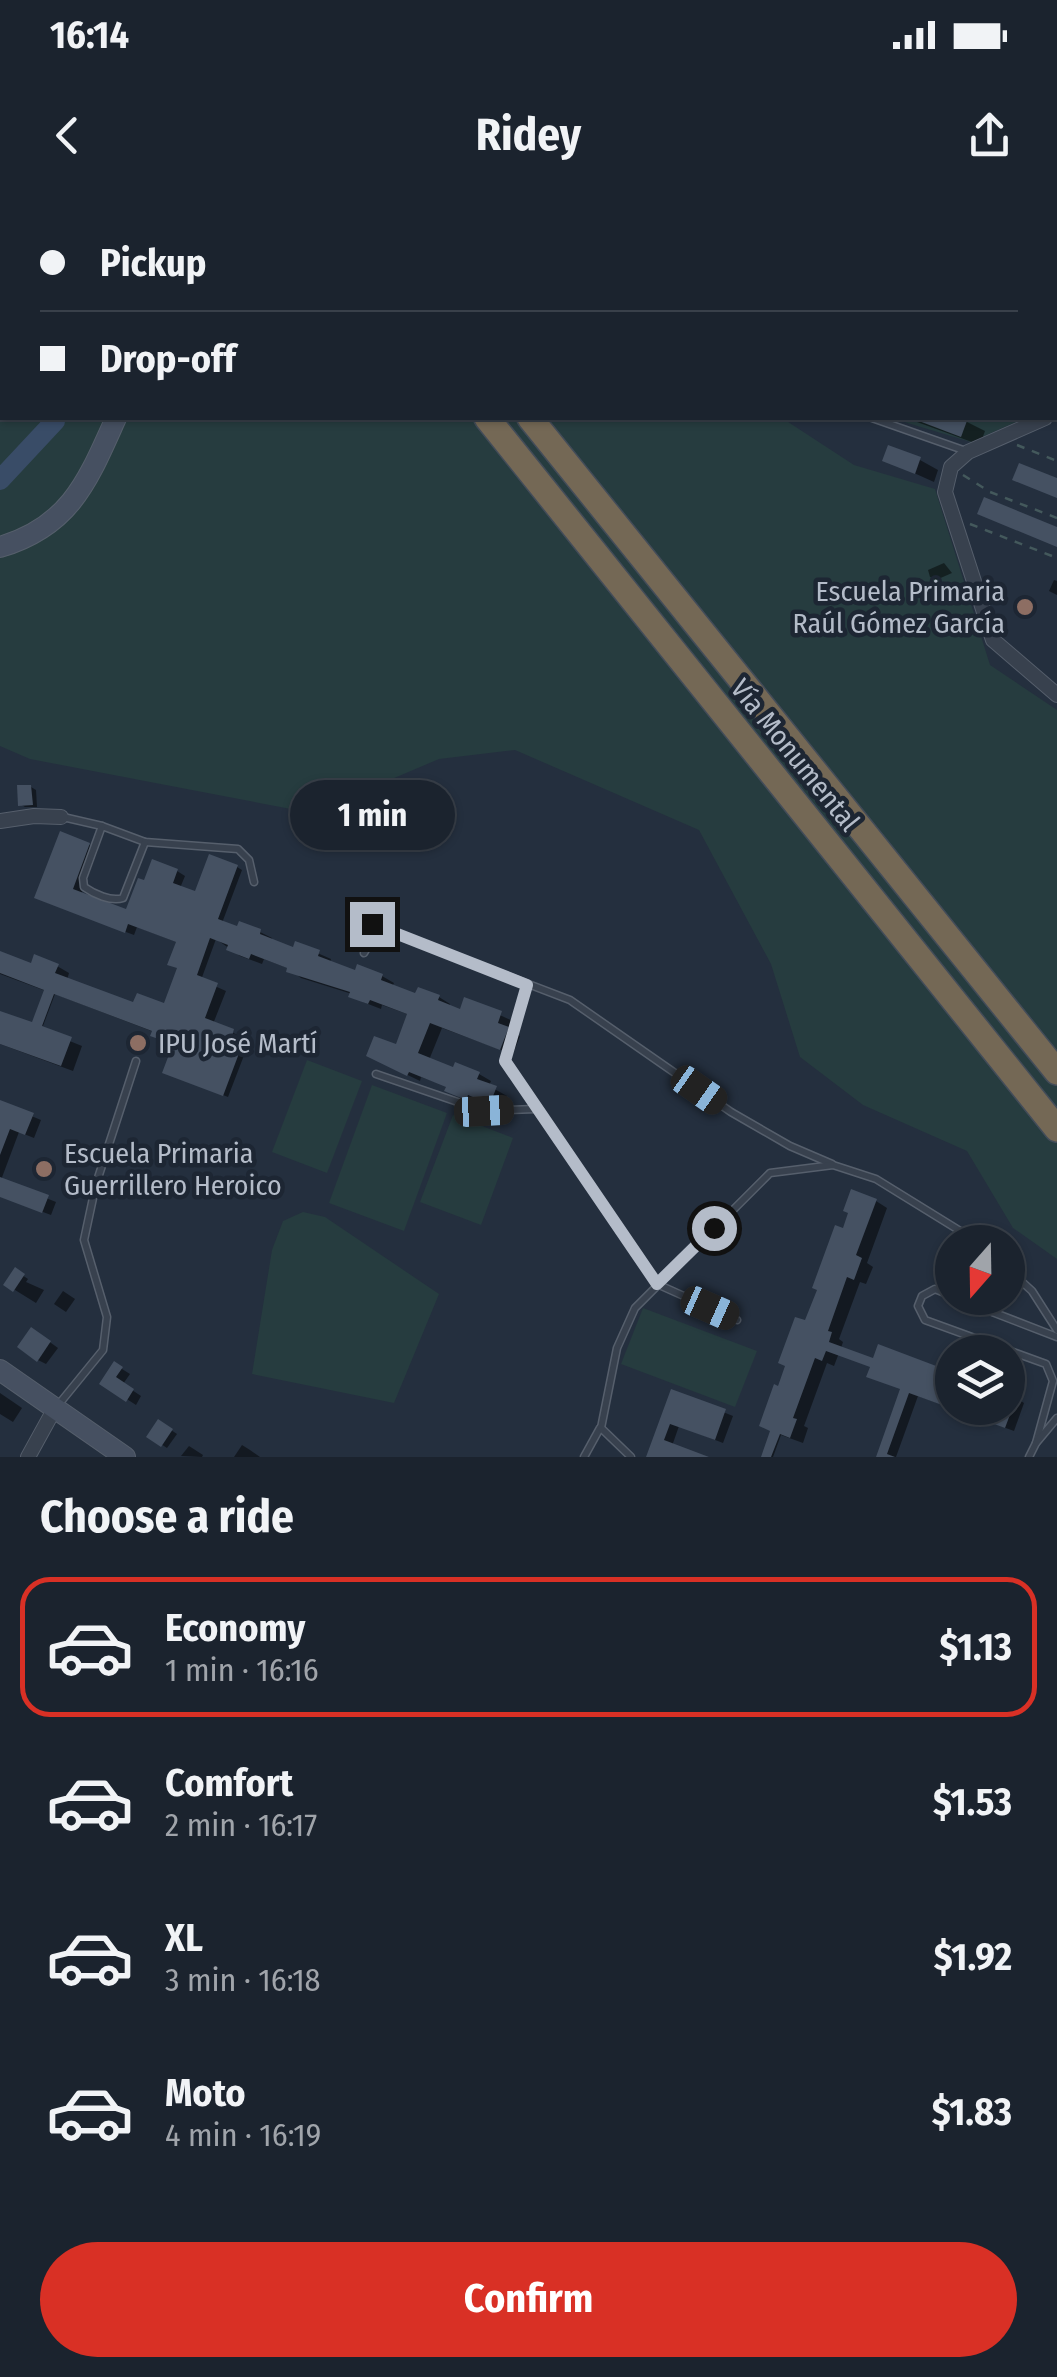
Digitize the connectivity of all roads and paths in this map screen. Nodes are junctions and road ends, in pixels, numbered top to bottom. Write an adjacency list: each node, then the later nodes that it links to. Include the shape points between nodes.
1 (115, 420): 14 (main road, via 63,513 39,532)
2 (486, 420): 28 (highway, Vía Monumental)
3 (532, 420): 9 (highway, Vía Monumental)
4 (539, 420): 9 (highway)
5 (878, 420): 8 (lane)
6 (1041, 420): 7 (street)
7 (1000, 439): 8 (street); 10 (path)
8 (968, 452): 11 (street)
9 (562, 458): 25 (highway, Vía Monumental)
10 (1057, 462)
11 (951, 467): 12 (street, via 945,492); 13 (path, via 990,492)
12 (953, 518): 15 (path); 16 (street, via 993,640)
13 (1057, 518)
14 (0, 547)
15 (1057, 558)
16 (1057, 695)
17 (61, 816): 18 (street); 19 (lane)
18 (0, 821)
19 (102, 826): 20 (lane); 20 (lane, via 84,887 114,900 123,898)
20 (145, 842): 21 (lane, via 238,849 249,860)
21 (254, 882)
22 (364, 953): 23 (lane, via 372,924)
23 (527, 985): 27 (lane, via 505,1061); 29 (lane, via 570,1000 732,1112)
24 (136, 1061): 38 (lane, via 84,1240 107,1316 103,1350)
25 (1057, 1072)
26 (376, 1074): 27 (lane, via 484,1111)
27 (538, 1109): 31 (lane)
28 (1057, 1129)
29 (834, 1164): 30 (lane, via 876,1178); 31 (lane, via 770,1173)
30 (951, 1225)
31 (657, 1284): 35 (lane); 40 (lane, via 634,1308 618,1348)
32 (1025, 1285): 36 (lane)
33 (935, 1290): 41 (lane, via 918,1306 925,1320 1051,1371)
34 (1006, 1315): 36 (lane)
35 (736, 1320)
36 (1057, 1333)
37 (0, 1370): 38 (main road)
38 (55, 1408): 42 (street); 43 (main road)
39 (1057, 1418): 41 (lane)
40 (600, 1428): 44 (lane); 45 (lane)
41 (1036, 1443): 46 (lane)
42 (28, 1457)
43 (126, 1457)
44 (584, 1457)
45 (632, 1457)
46 (1029, 1457)

